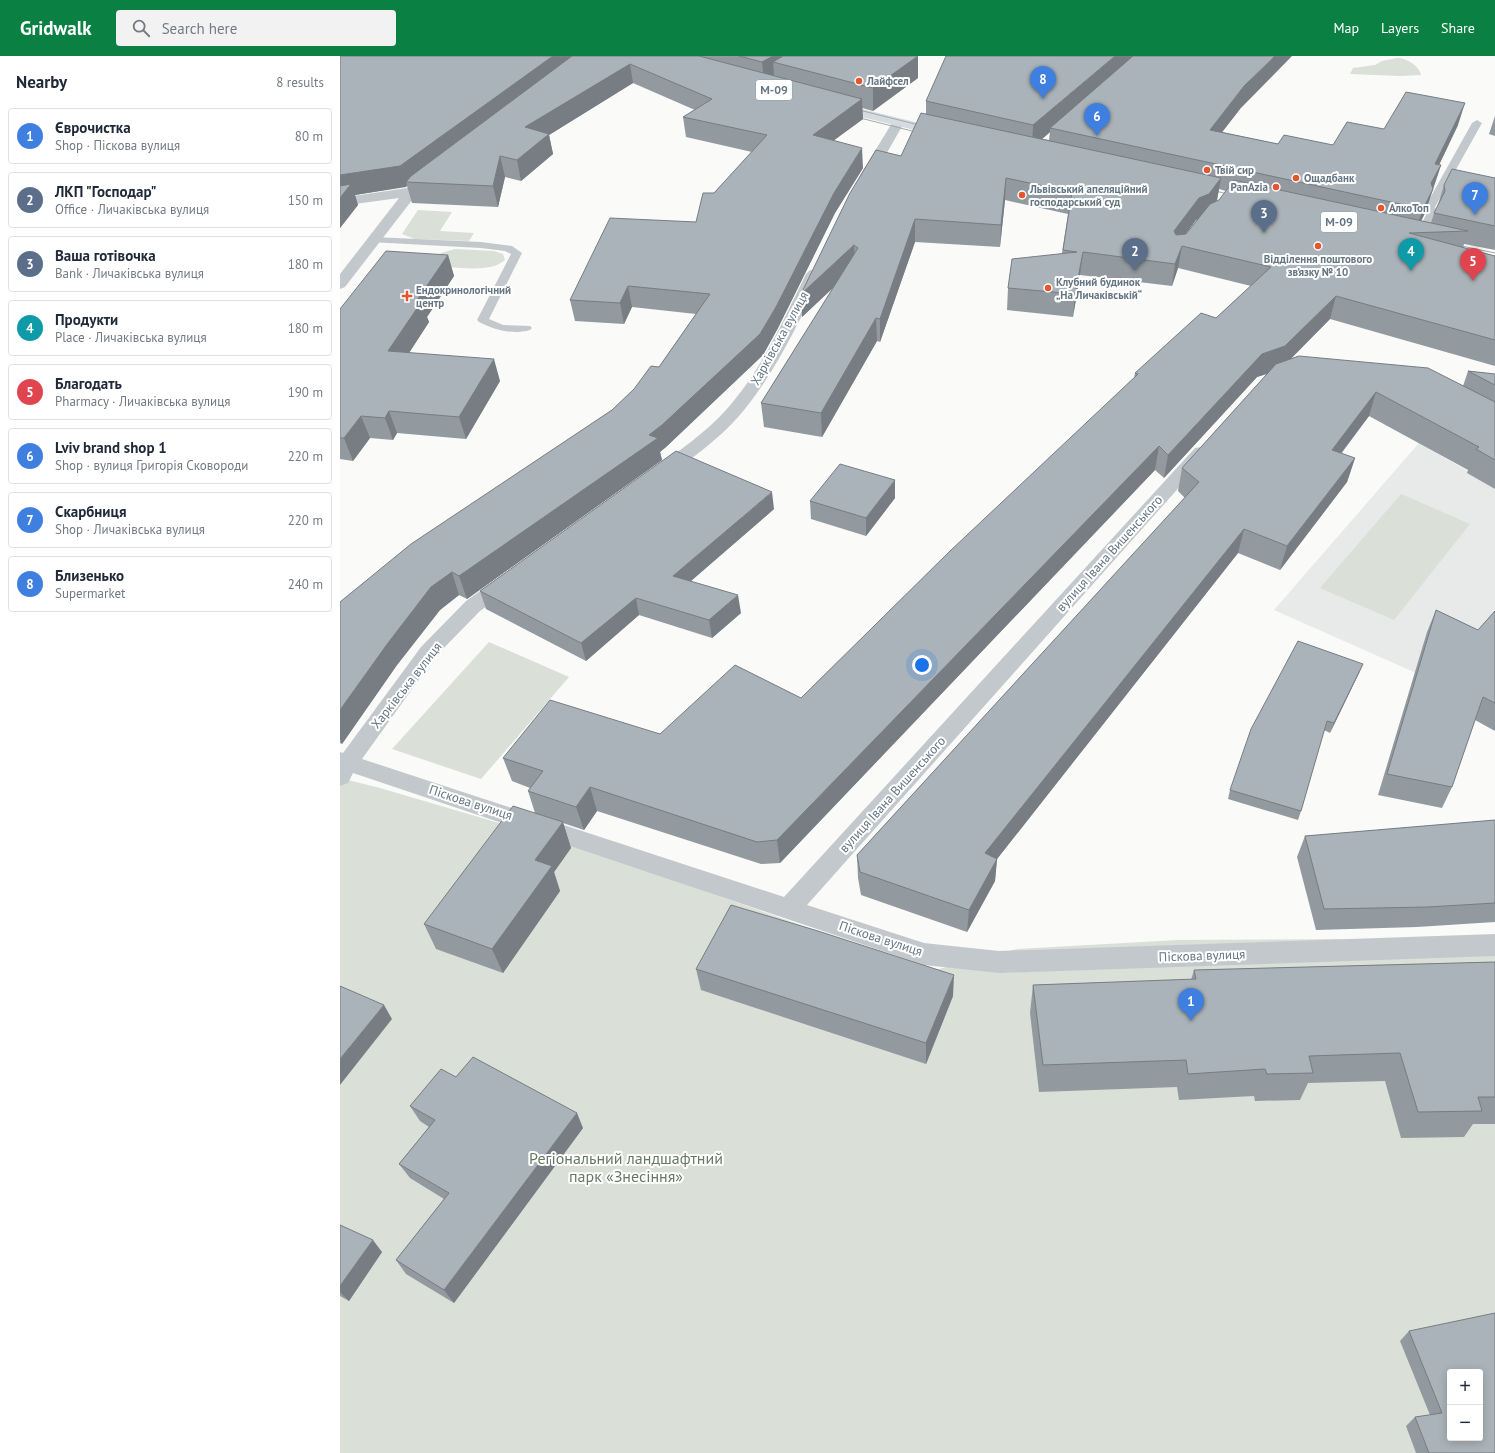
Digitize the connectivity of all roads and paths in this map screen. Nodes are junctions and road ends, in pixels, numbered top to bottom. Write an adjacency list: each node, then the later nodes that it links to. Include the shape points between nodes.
1 (823, 103): 2 (main road)
2 (898, 123): 4 (main road); 6 (street)
3 (1477, 123): 11 (lane, via 1430,207 1432,213)
4 (959, 137)
5 (442, 168): 7 (street)
6 (859, 189)
7 (411, 192): 8 (street); 10 (street)
8 (340, 202)
9 (1405, 236): 11 (main road)
10 (374, 240): 13 (street); 14 (lane, via 481,245 508,248 517,253 483,320 501,328)
11 (1425, 241)
12 (821, 261): 16 (street, Харківська вулиця, via 764,371 740,403 716,430)
13 (340, 284)
14 (526, 328)
15 (1211, 441): 19 (street, вулиця Івана Вишенського)
16 (646, 482)
17 (518, 574): 18 (street, Харківська вулиця, via 473,606 428,652)
18 (343, 766): 19 (street, Піскова вулиця)
19 (789, 908): 20 (street, Піскова вулиця, via 924,954 999,962)
20 (1495, 945)

